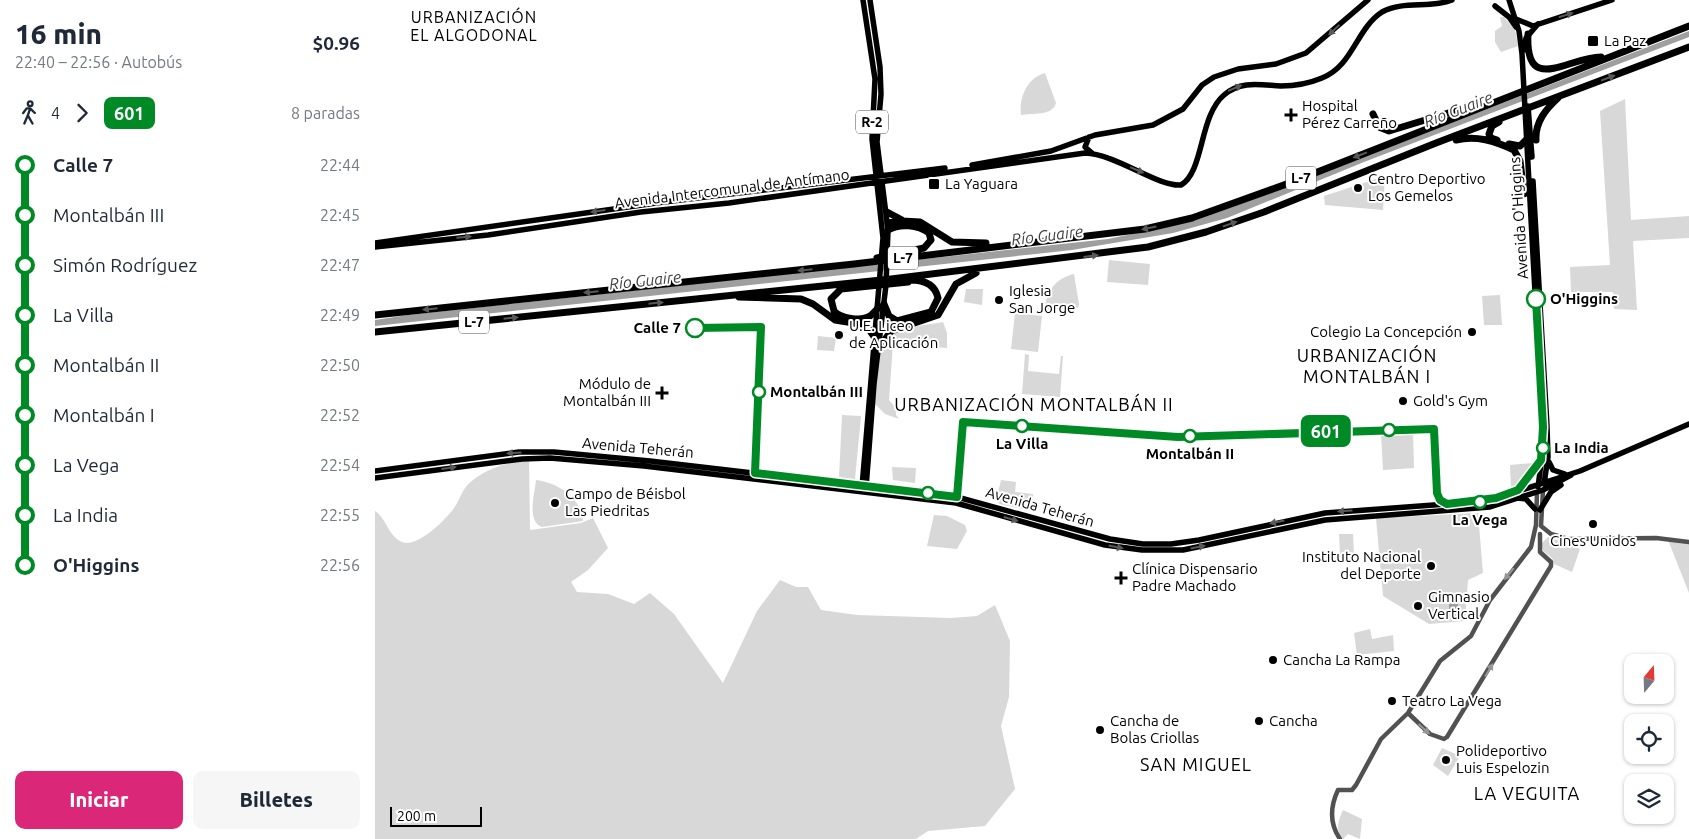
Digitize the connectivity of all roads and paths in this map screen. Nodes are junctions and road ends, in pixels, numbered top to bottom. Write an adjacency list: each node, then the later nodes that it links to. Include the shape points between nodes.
1 (863, 0): 29 (main road, R-2, via 875,79 871,125)
2 (870, 0): 29 (main road, R-2, via 880,67 877,132)
3 (1368, 0): 21 (main road, Avenida Intercomunal de Antímano, one-way to 21, via 1306,52 1276,64 1238,69 1214,77 1201,86 1183,109 1153,125)
4 (1452, 0): 27 (main road, Avenida Intercomunal de Antímano, one-way to 4, via 1109,157 1181,185 1190,178 1210,113 1230,90 1245,85 1291,85 1323,78 1343,66 1381,13 1400,5)
5 (1509, 0): 8 (main road, Avenida O'Higgins)
6 (1612, 0): 9 (main road, one-way to 6)
7 (1495, 6): 12 (main road, via 1509,17)
8 (1516, 19): 9 (main road, via 1528,25); 12 (main road, Avenida O'Higgins)
9 (1538, 24): 11 (main road)
10 (1689, 26): 15 (highway, L-7)
11 (1529, 34): 14 (main road); 15 (highway, via 1531,59 1541,70 1591,57)
12 (1519, 35): 14 (main road, Avenida O'Higgins)
13 (1688, 48): 16 (highway, L-7, one-way to 13)
14 (1523, 54): 20 (main road, Avenida O'Higgins)
15 (1606, 57): 17 (highway, L-7)
16 (1562, 95): 19 (highway, L-7); 23 (highway, via 1541,117)
17 (1481, 106): 18 (highway, via 1389,131 1379,127); 35 (highway, L-7, one-way to 35, via 1292,182 1191,218 1145,229)
18 (1373, 114)
19 (1512, 114): 22 (highway, via 1492,126 1489,136 1516,146 1523,145); 24 (highway, L-7)
20 (1527, 127): 22 (main road, Avenida O'Higgins); 52 (main road, Avenida O'Higgins)
21 (1089, 137): 25 (main road, Avenida Intercomunal de Antímano); 27 (main road, via 1085,147)
22 (1526, 140): 37 (main road, Avenida O'Higgins)
23 (1536, 140)
24 (1436, 143): 31 (highway, via 1473,137 1514,150 1520,161); 40 (highway, L-7, one-way to 24, via 1147,247 1206,232)
25 (1071, 144): 26 (main road, via 1079,146); 28 (main road, Avenida Intercomunal de Antímano, via 1051,152)
26 (1074, 154): 27 (main road, Avenida Intercomunal de Antímano); 28 (main road, Avenida Intercomunal de Antímano)
27 (1092, 154)
28 (949, 169): 29 (main road, Avenida Intercomunal de Antímano); 30 (main road)
29 (880, 179): 30 (main road, Avenida Intercomunal de Antímano); 32 (main road, R-2); 34 (main road, R-2)
30 (811, 189): 36 (main road, Avenida Intercomunal de Antímano, one-way to 36, via 656,203); 38 (main road, Avenida Intercomunal de Antímano, one-way to 30, via 488,235)
31 (1524, 194)
32 (887, 212): 33 (highway); 34 (main road, R-2)
33 (902, 220): 34 (highway); 35 (highway, via 925,224 959,244)
34 (886, 226): 41 (highway, via 920,228 930,234 930,242 922,248); 46 (main road, R-2)
35 (1032, 242): 41 (highway, L-7)
36 (375, 243)
37 (1533, 245): 39 (main road); 55 (main road, Avenida O'Higgins, via 1543,427)
38 (375, 247)
39 (1527, 256)
40 (1042, 261): 42 (highway); 43 (highway, L-7)
41 (854, 264): 47 (highway, L-7, one-way to 47)
42 (975, 273): 44 (highway); 50 (highway, via 956,284 938,315 891,331)
43 (891, 279): 44 (highway); 45 (highway, L-7)
44 (920, 280): 46 (highway, via 937,293 937,302 931,312 897,321); 46 (highway, via 841,289 831,299 834,311 842,316 863,319 871,316)
45 (711, 296): 48 (highway, L-7, one-way to 45); 49 (highway, via 801,299 835,320 866,325)
46 (881, 305): 49 (main road, R-2); 50 (main road, R-2)
47 (375, 315)
48 (375, 332)
49 (875, 338): 62 (main road, R-2)
50 (879, 348): 62 (main road, R-2)
51 (1553, 413): 52 (main road)
52 (1547, 421): 54 (main road, Avenida O'Higgins)
53 (1689, 424): 57 (main road)
54 (1548, 457): 58 (main road, via 1553,470); 60 (main road, Avenida O'Higgins)
55 (1541, 460): 61 (main road, Avenida O'Higgins); 63 (main road)
56 (375, 471): 62 (main road, Avenida Teherán, one-way to 56, via 692,465 550,452 498,454)
57 (1577, 472): 58 (main road, Avenida Teherán); 64 (main road, Avenida Teherán); 66 (main road, via 1551,492)
58 (1565, 474): 60 (main road, Avenida Teherán)
59 (375, 478): 62 (main road, Avenida Teherán, one-way to 62, via 550,458)
60 (1545, 482): 61 (main road, Avenida Teherán); 64 (main road, Avenida O'Higgins)
61 (1538, 484): 63 (main road, Avenida Teherán); 64 (main road, Avenida O'Higgins)
62 (864, 488): 63 (main road, Avenida Teherán, one-way to 62, via 1480,502 1325,513 1199,540 1157,544 1093,535 957,497); 65 (main road, Avenida Teherán, one-way to 65, via 956,503 1105,545 1160,551 1232,541 1325,520 1490,507)
63 (1518, 490)
64 (1540, 491): 65 (main road, Avenida Teherán); 66 (street, Avenida O'Higgins)
65 (1513, 498): 66 (main road, via 1526,499)
66 (1538, 510): 67 (street, Avenida O'Higgins)
67 (1539, 531): 68 (street); 68 (street); 70 (street); 71 (street, Avenida O'Higgins)
68 (1551, 534): 69 (street, via 1568,539 1656,538)
69 (1689, 542)
70 (1529, 549): 71 (street); 72 (street, one-way to 72, via 1492,597 1471,636 1440,661)
71 (1540, 552): 72 (street, one-way to 71, via 1429,734 1444,739 1475,694 1551,566)
72 (1408, 713): 73 (street, via 1381,739 1353,788 1338,790 1331,817)
73 (1340, 839)

